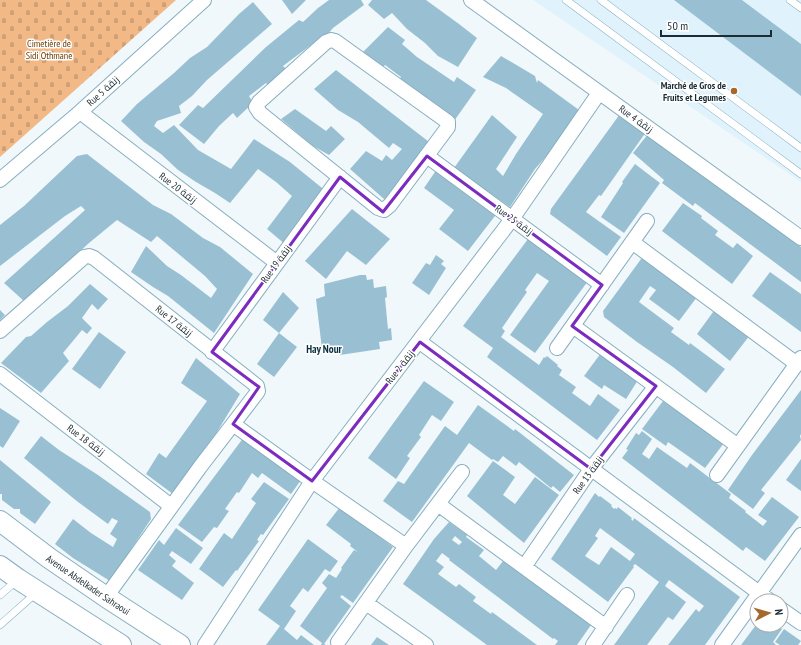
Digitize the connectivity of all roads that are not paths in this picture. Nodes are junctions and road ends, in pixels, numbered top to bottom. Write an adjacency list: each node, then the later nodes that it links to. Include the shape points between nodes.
1 (204, 0): 8 (street, Rue 5 زنقة)
2 (471, 0): 7 (street, Rue 4 زنقة)
3 (566, 0): 11 (lane)
4 (601, 0): 9 (lane)
5 (790, 0): 6 (lane)
6 (801, 8)
7 (599, 93): 14 (street, Rue 2 زنقة); 16 (street, Rue 4 زنقة)
8 (80, 112): 13 (street, Rue 5 زنقة); 18 (street, Rue 20 زنقة)
9 (801, 148)
10 (427, 156): 12 (street, via 384,210); 12 (street, via 449,124 331,40 264,97 256,107 260,113); 14 (street, Rue 25 زنقة)
11 (801, 174)
12 (340, 177): 18 (street, Rue 19 زنقة)
13 (0, 180)
14 (512, 219): 19 (street, Rue 25 زنقة); 22 (street, Rue 2 زنقة)
15 (647, 221): 17 (street)
16 (801, 238)
17 (632, 242): 19 (street); 25 (street)
18 (277, 263): 24 (street, Rue 19 زنقة)
19 (602, 285): 20 (street)
20 (573, 326): 23 (street); 27 (street)
21 (0, 331): 24 (street, Rue 17 زنقة, via 84,257 89,256)
22 (420, 342): 30 (street); 33 (street, Rue 2 زنقة)
23 (557, 348)
24 (212, 352): 28 (street, Rue 17 زنقة, via 258,388)
25 (799, 361): 29 (street)
26 (0, 374): 35 (street, Rue 18 زنقة)
27 (656, 386): 29 (street); 30 (street, Rue 13 زنقة)
28 (233, 424): 33 (street); 35 (street)
29 (738, 446): 32 (street)
30 (591, 469): 40 (street, Rue 13 زنقة); 43 (street)
31 (462, 472): 34 (street)
32 (717, 475)
33 (312, 482): 38 (street); 57 (street, Rue 2 زنقة)
34 (438, 504): 38 (street); 40 (street)
35 (172, 506): 47 (street)
36 (0, 521): 47 (main road, Avenue Abdelkader Sahraoui)
37 (801, 535): 44 (street)
38 (406, 546): 48 (street)
39 (0, 566): 41 (main road)
40 (524, 567): 53 (street)
41 (18, 579): 42 (main road); 45 (lane)
42 (38, 592): 52 (lane); 55 (main road)
43 (760, 593)
44 (767, 593)
45 (0, 594)
46 (627, 595): 53 (street)
47 (106, 597): 56 (main road, Avenue Abdelkader Sahraoui)
48 (366, 603): 54 (street); 58 (street)
49 (749, 615): 60 (street)
50 (789, 615): 51 (street)
51 (801, 623)
52 (0, 625)
53 (606, 627): 59 (street)
54 (338, 642)
55 (121, 645)
56 (180, 645)
57 (205, 645)
58 (426, 645)
59 (593, 645)
60 (722, 645)

